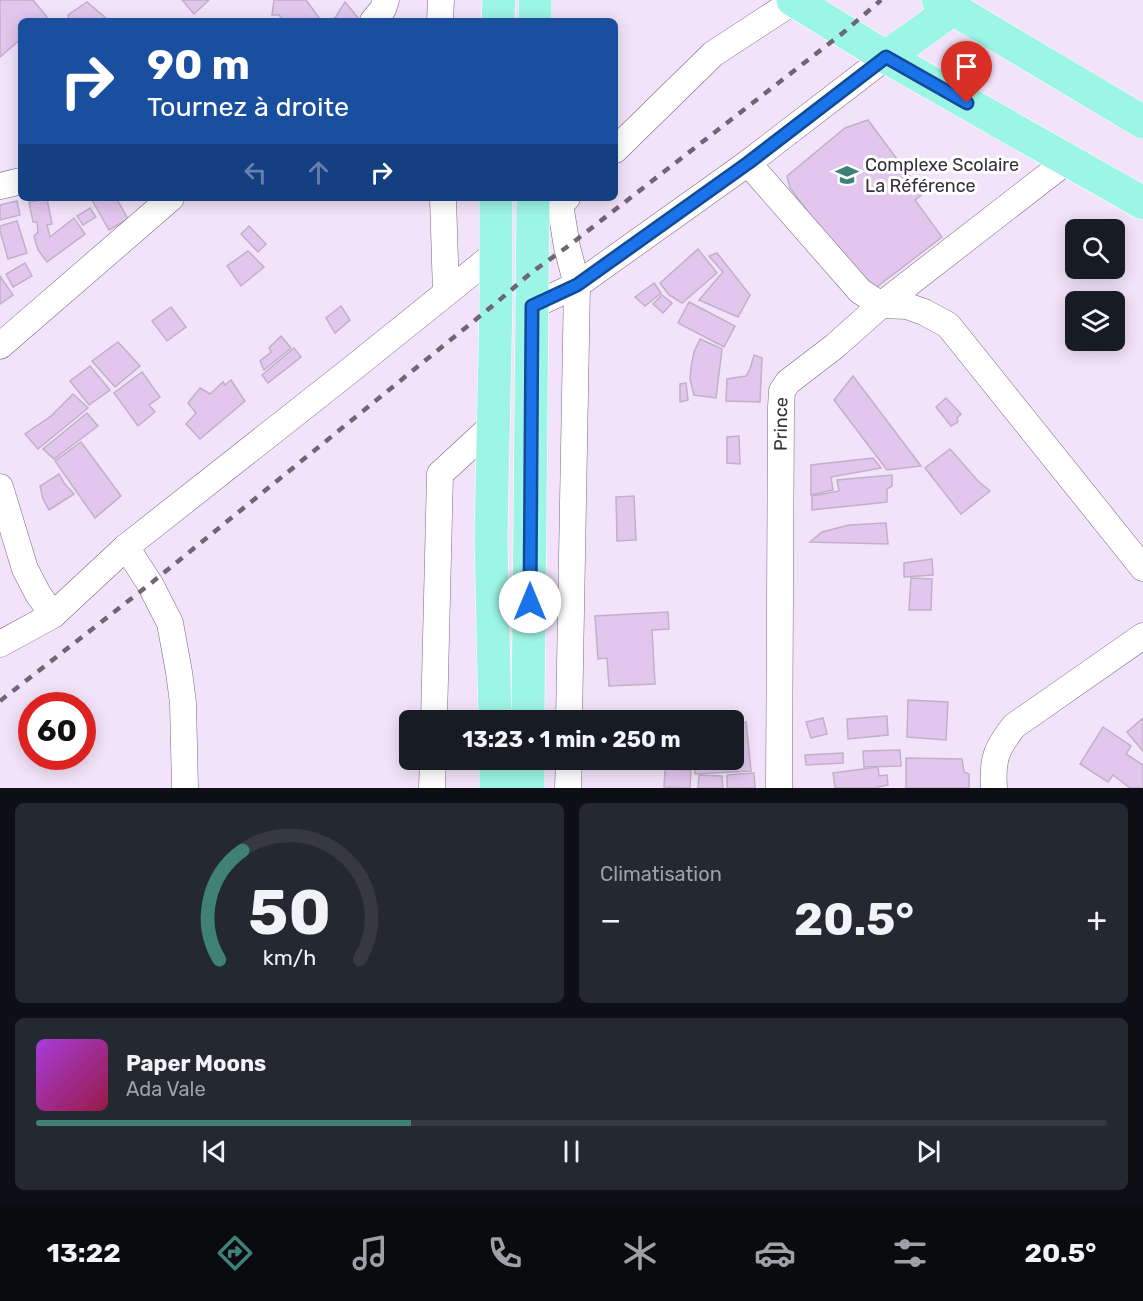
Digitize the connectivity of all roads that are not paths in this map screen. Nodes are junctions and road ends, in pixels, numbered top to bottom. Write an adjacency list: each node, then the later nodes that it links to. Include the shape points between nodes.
1 (386, 0): 7 (street)
2 (441, 0): 8 (street)
3 (498, 0): 9 (main road)
4 (535, 0): 10 (main road)
5 (794, 0): 11 (main road); 13 (street, via 713,54)
6 (946, 5): 11 (main road); 12 (main road)
7 (376, 18)
8 (440, 18)
9 (498, 18)
10 (535, 18)
11 (886, 57): 14 (main road); 15 (street)
12 (1143, 122)
13 (618, 147)
14 (1068, 160): 23 (main road); 27 (street, Prince)
15 (748, 163): 25 (street); 27 (street, via 860,291)
16 (18, 183): 17 (street)
17 (0, 186)
18 (168, 201): 29 (street)
19 (443, 201): 26 (street)
20 (496, 201): 24 (main road)
21 (533, 201): 28 (main road)
22 (564, 201): 25 (street, via 560,204)
23 (1143, 204)
24 (496, 253): 26 (street); 30 (main road)
25 (577, 285): 28 (street); 40 (street)
26 (446, 293): 32 (street)
27 (882, 305): 33 (street, via 908,306 948,324); 50 (street, Prince, via 782,391)
28 (532, 306): 39 (main road)
29 (0, 346)
30 (493, 425): 37 (street, via 440,474); 38 (main road)
31 (0, 488): 34 (street, via 25,569)
32 (126, 547): 34 (street); 45 (street, via 170,623 183,703)
33 (1143, 568)
34 (52, 615): 36 (street)
35 (1143, 636): 51 (street, via 1014,726 1001,743 993,767)
36 (0, 644)
37 (434, 710)
38 (495, 710)
39 (528, 710)
40 (569, 710)
41 (433, 770): 46 (street)
42 (496, 770): 47 (main road)
43 (528, 770): 48 (main road)
44 (569, 770): 49 (street)
45 (185, 788)
46 (432, 788)
47 (496, 788)
48 (528, 788)
49 (568, 788)
50 (779, 788)
51 (994, 788)

